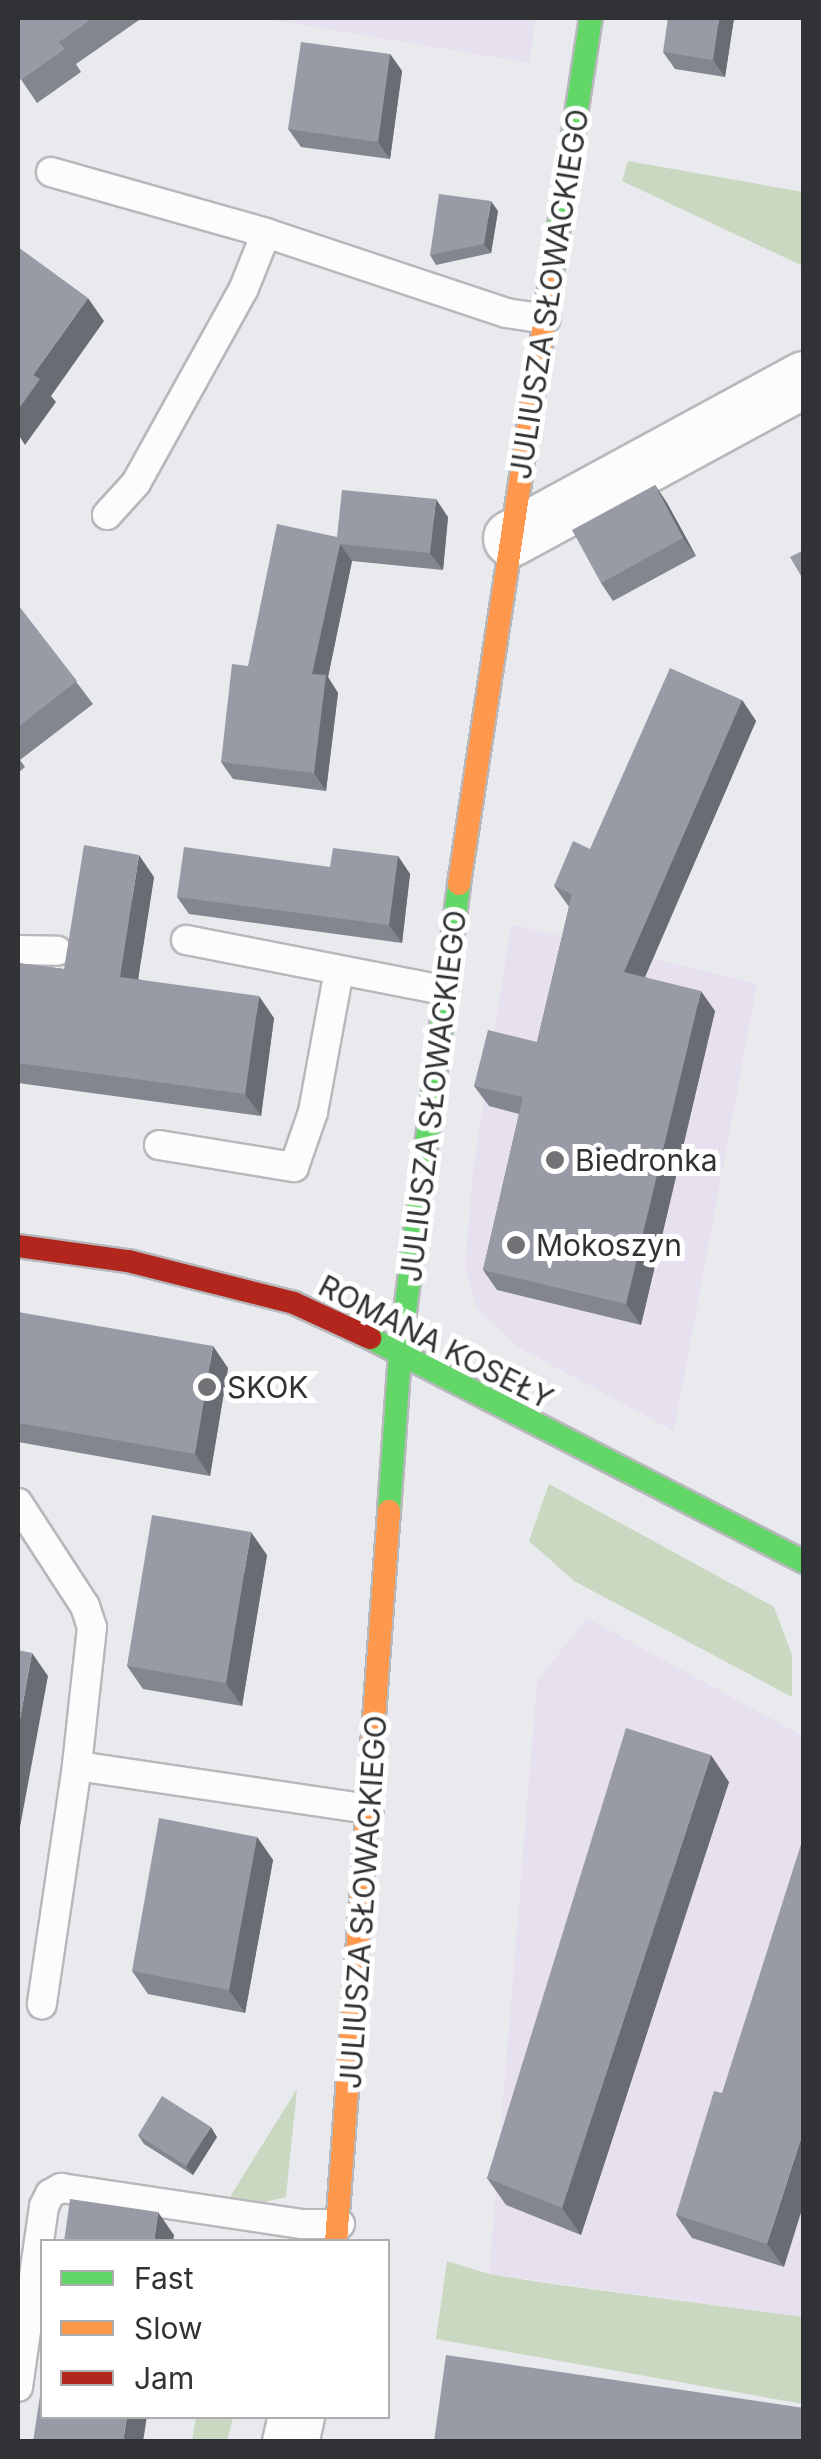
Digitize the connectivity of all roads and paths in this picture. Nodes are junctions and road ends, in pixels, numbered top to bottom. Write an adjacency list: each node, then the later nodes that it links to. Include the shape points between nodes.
1 (592, 18): 4 (street, JULIUSZA SŁOWACKIEGO)
2 (51, 172): 3 (lane)
3 (266, 233): 4 (lane, via 506,313); 6 (lane, via 244,288 136,483)
4 (546, 319): 7 (street, JULIUSZA SŁOWACKIEGO)
5 (804, 379): 7 (street)
6 (108, 515)
7 (512, 538): 12 (street, JULIUSZA SŁOWACKIEGO)
8 (186, 940): 11 (lane)
9 (18, 950): 10 (lane)
10 (57, 951)
11 (338, 970): 12 (lane); 13 (lane, via 313,1112 294,1167)
12 (442, 990): 15 (street, JULIUSZA SŁOWACKIEGO)
13 (159, 1146)
14 (18, 1246): 15 (street, ROMANA KOSEŁY, via 128,1260 294,1304)
15 (400, 1352): 17 (street, ROMANA KOSEŁY); 19 (street, JULIUSZA SŁOWACKIEGO)
16 (18, 1504): 18 (lane, via 92,1627)
17 (804, 1562)
18 (77, 1766): 19 (lane); 20 (lane)
19 (369, 1809): 21 (street, JULIUSZA SŁOWACKIEGO)
20 (42, 2004)
21 (338, 2233): 22 (lane, via 61,2188 44,2206)
22 (18, 2387)

